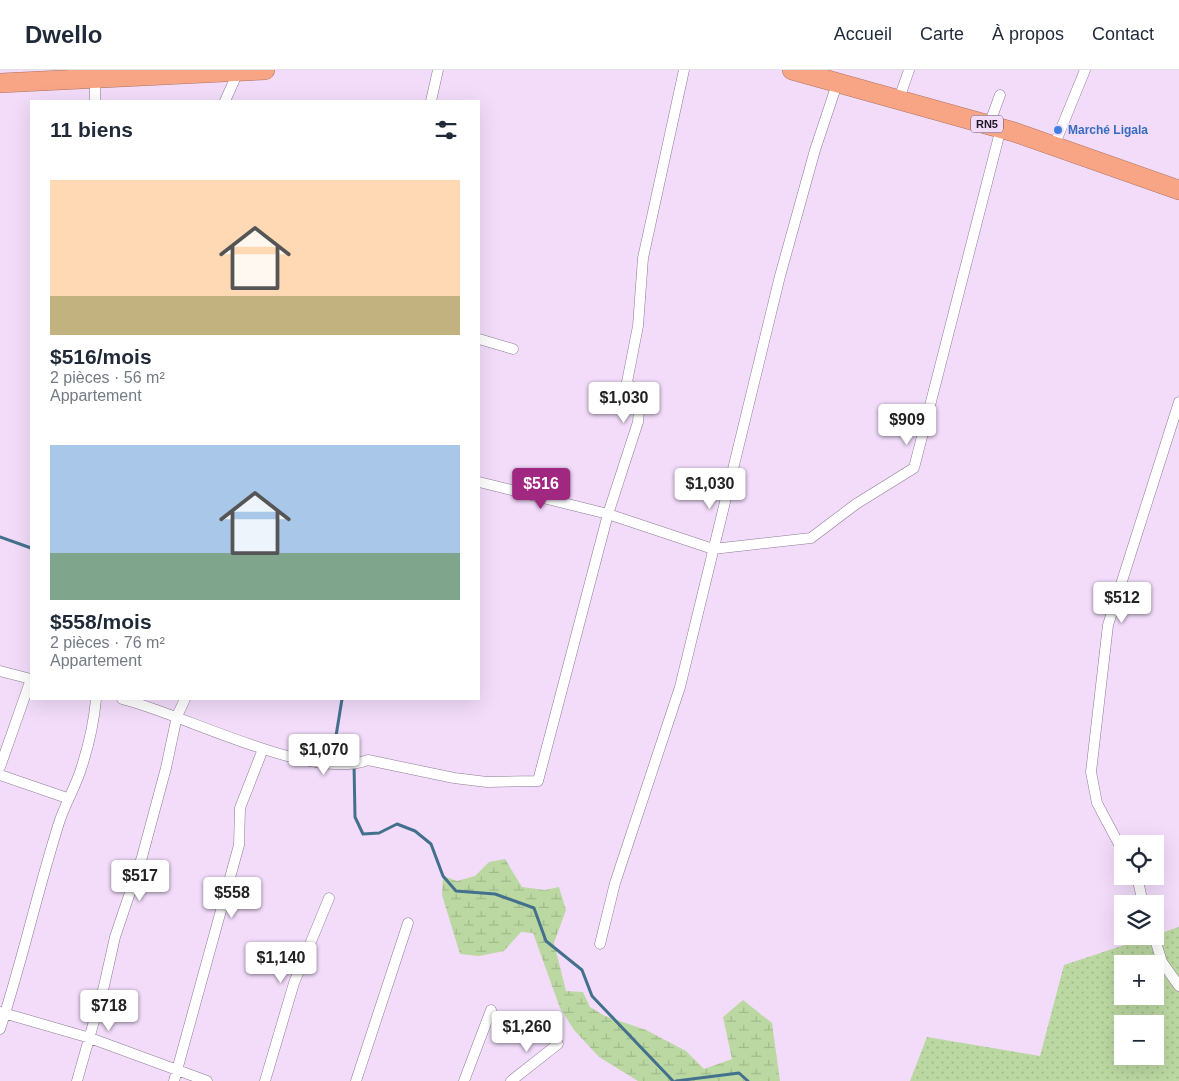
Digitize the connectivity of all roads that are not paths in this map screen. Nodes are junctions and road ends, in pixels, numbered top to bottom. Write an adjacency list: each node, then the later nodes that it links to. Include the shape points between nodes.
1 (265, 70): 7 (highway)
2 (438, 70): 16 (street)
3 (684, 70): 24 (street, via 643,258 638,326 627,382 641,403 627,460)
4 (792, 70): 10 (highway, RN5)
5 (909, 70): 13 (street)
6 (1085, 70): 18 (street)
7 (238, 72): 9 (highway); 15 (street)
8 (42, 75): 9 (highway); 11 (highway)
9 (95, 77): 14 (street)
10 (838, 81): 13 (highway, RN5); 25 (street, via 780,276)
11 (0, 83)
12 (1000, 95): 17 (street)
13 (898, 99): 17 (highway, RN5)
14 (95, 100)
15 (225, 100)
16 (431, 100)
17 (995, 126): 18 (highway, RN5); 25 (street, via 914,468 856,504 811,538)
18 (1054, 146): 19 (highway, RN5)
19 (1179, 190)
20 (480, 339): 21 (street)
21 (513, 349)
22 (1179, 402): 37 (street, via 1108,625 1091,772 1097,804)
23 (480, 482): 24 (street)
24 (608, 514): 25 (street); 33 (street, via 538,781 487,782 454,778 368,760 357,764 319,764)
25 (713, 549): 40 (street, via 680,687 615,882)
26 (0, 671): 27 (street)
27 (30, 679)
28 (30, 682): 34 (street)
29 (96, 700): 36 (street, via 82,768)
30 (125, 700): 32 (street)
31 (185, 700): 32 (street)
32 (177, 716): 33 (street); 46 (street, via 142,858 115,938)
33 (263, 749): 48 (street, via 240,808 239,844)
34 (0, 767)
35 (0, 775): 36 (street)
36 (67, 798): 44 (street)
37 (1114, 835)
38 (329, 898): 52 (street, via 294,983)
39 (408, 923): 53 (street)
40 (600, 944)
41 (1157, 945): 42 (street, via 1162,962)
42 (1179, 986)
43 (491, 1010): 54 (street)
44 (2, 1013): 45 (street); 46 (street)
45 (0, 1028)
46 (90, 1038): 48 (street); 49 (street)
47 (558, 1044): 55 (street)
48 (178, 1070): 50 (street); 51 (street)
49 (77, 1081)
50 (174, 1081)
51 (207, 1081)
52 (265, 1081)
53 (356, 1081)
54 (464, 1081)
55 (511, 1081)

